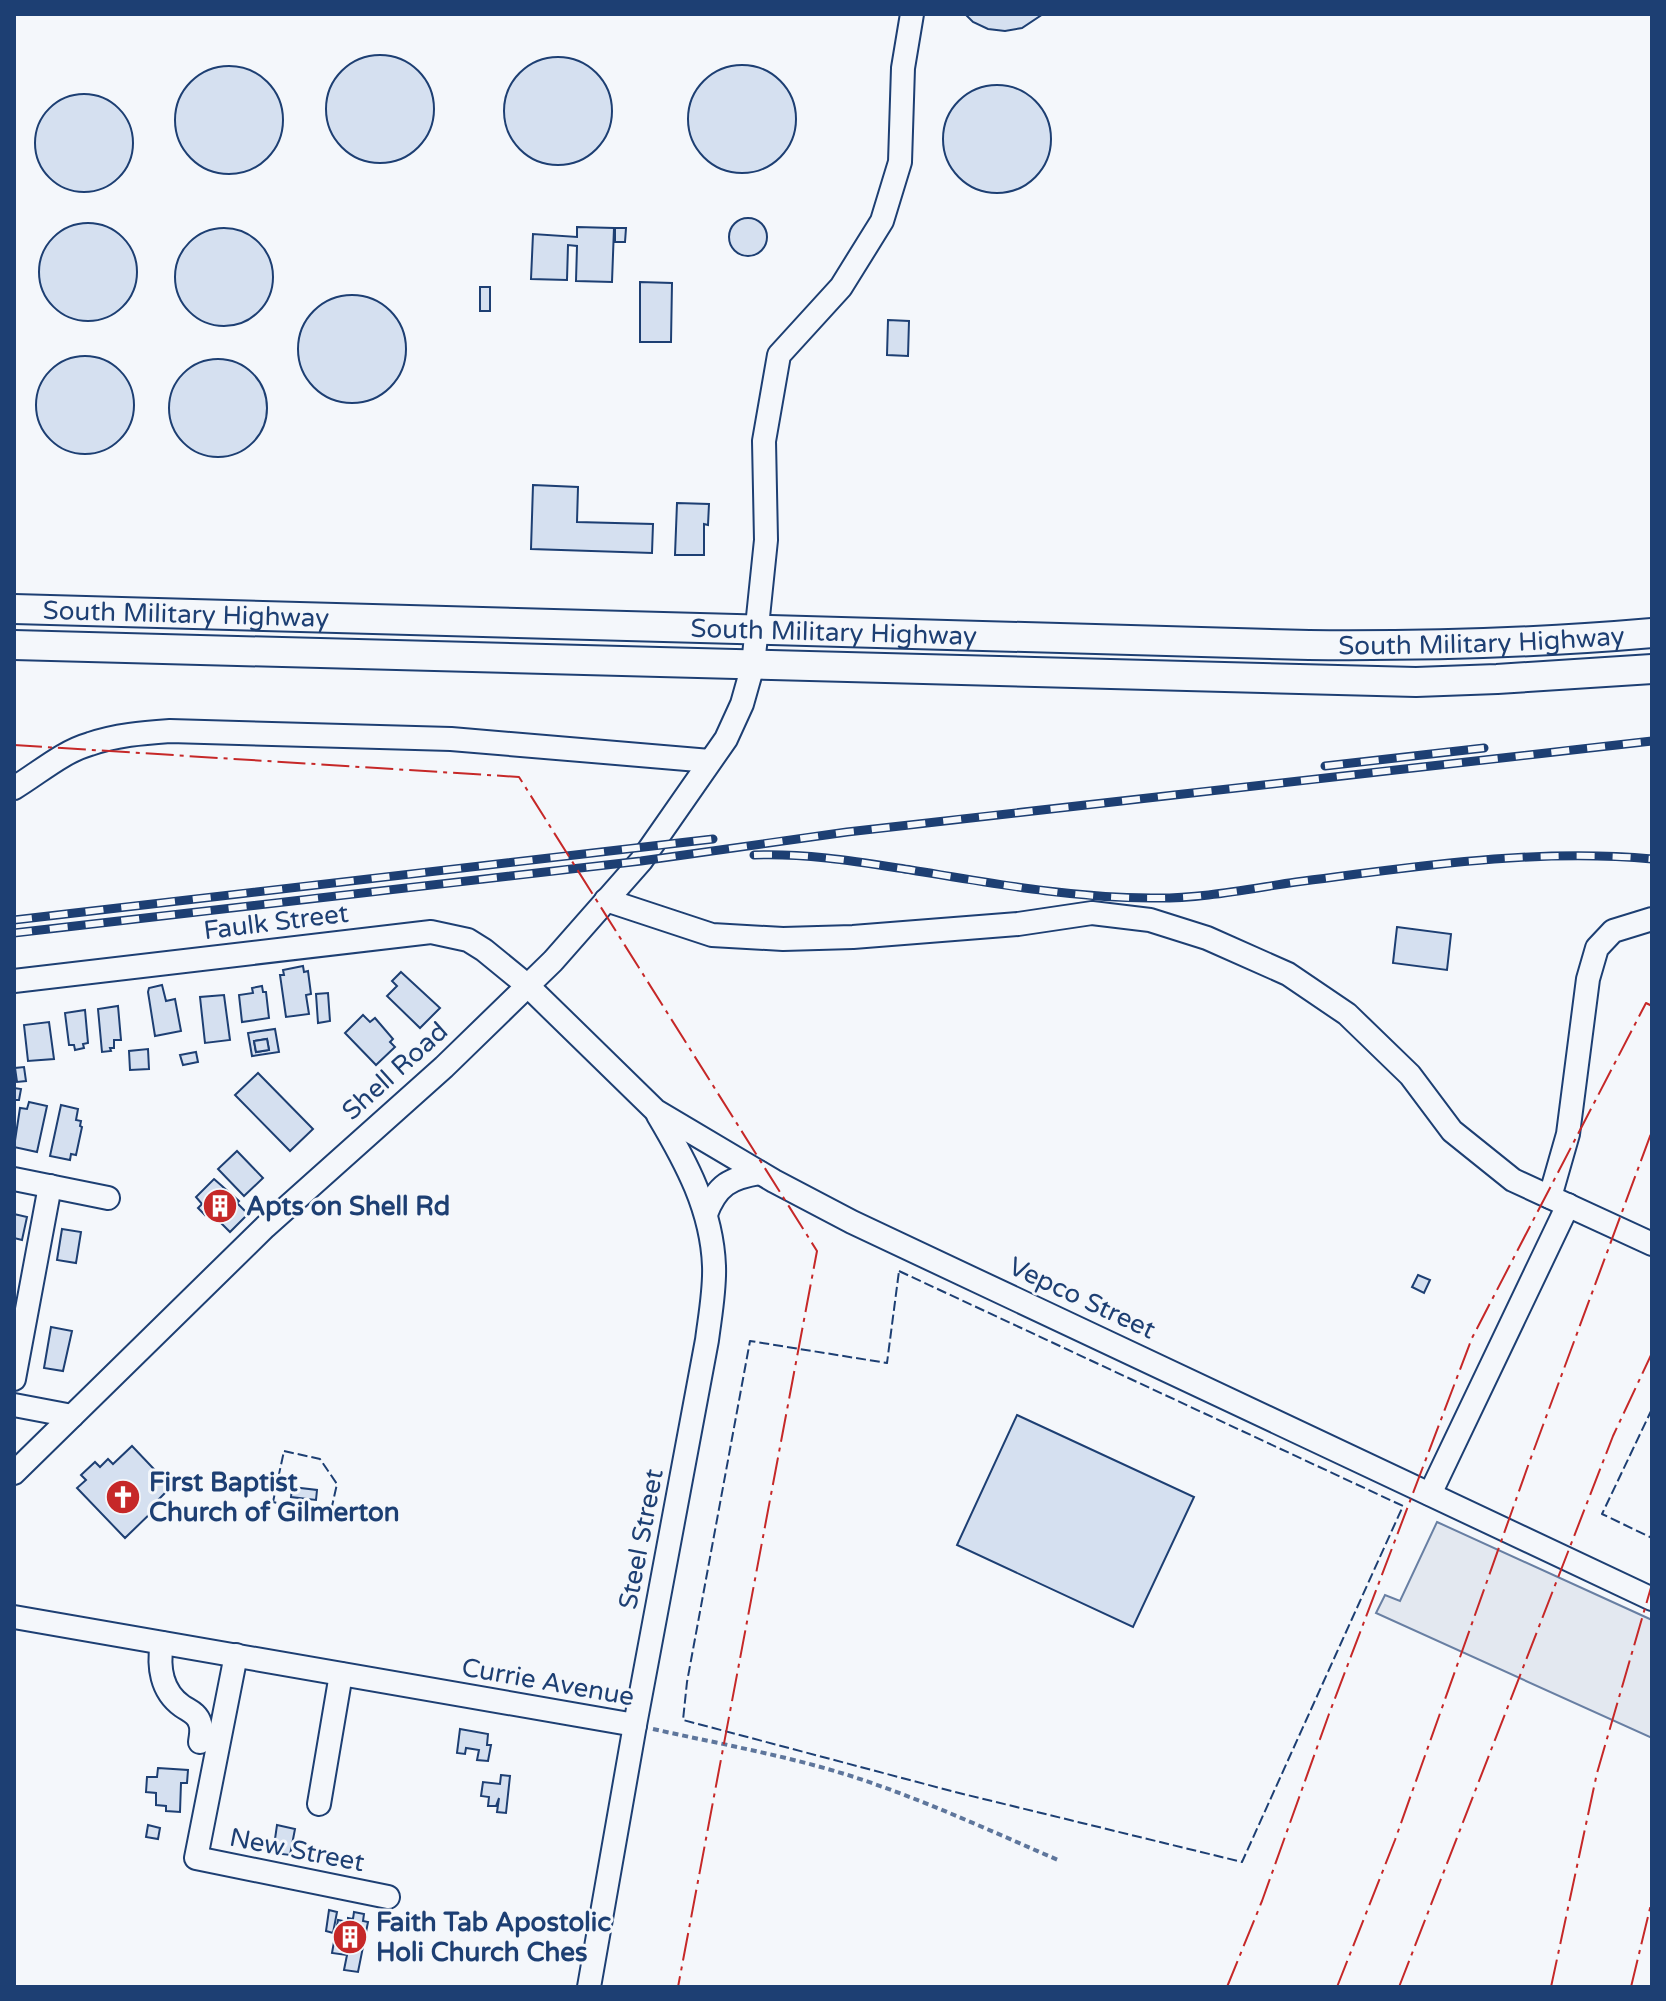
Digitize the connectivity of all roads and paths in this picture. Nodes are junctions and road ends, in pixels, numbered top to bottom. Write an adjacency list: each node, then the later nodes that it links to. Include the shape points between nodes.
1 (912, 14): 3 (street, Shell Road, via 903,68 900,162 882,221 841,287 779,355 764,441 766,540)
2 (14, 609): 3 (main road, South Military Highway)
3 (755, 628): 4 (main road, South Military Highway, via 1309,645 1466,645); 6 (street, Shell Road)
4 (1652, 633)
5 (14, 645): 6 (main road, South Military Highway)
6 (753, 665): 7 (main road, South Military Highway, via 1416,682); 8 (street, Shell Road, via 742,704)
7 (1652, 669)
8 (710, 761): 9 (street, via 451,739 170,731 87,744); 10 (street, Shell Road, via 641,861)
9 (14, 788)
10 (606, 900): 13 (street, Shell Road); 19 (street, via 712,935 783,939 1018,924 1092,913 1179,929 1288,974 1347,1014 1410,1075 1452,1131 1513,1180)
11 (1652, 919): 19 (street, via 1613,931 1597,948 1588,979)
12 (14, 981): 13 (street, Faulk Street, via 431,932 468,940)
13 (528, 986): 14 (street, Vepco Street); 24 (street, Shell Road, via 265,1227)
14 (656, 1111): 15 (street, Vepco Street); 20 (street, Steel Street)
15 (760, 1173): 20 (street, via 744,1175 714,1193); 26 (street, Vepco Street, via 852,1222)
16 (14, 1179): 17 (street)
17 (50, 1186): 18 (street); 22 (street)
18 (108, 1198)
19 (1559, 1201): 21 (street); 26 (street)
20 (706, 1214): 32 (street, Steel Street, via 714,1265 707,1340)
21 (1652, 1244)
22 (14, 1379)
23 (14, 1405): 24 (street)
24 (72, 1416): 25 (street, Shell Road)
25 (14, 1473)
26 (1430, 1494): 27 (street, Vepco Street)
27 (1652, 1599)
28 (14, 1617): 29 (street, Currie Avenue)
29 (162, 1643): 30 (street, Currie Avenue); 33 (street, via 162,1681 201,1724)
30 (236, 1655): 31 (street, Currie Avenue); 36 (street, New Street, via 196,1858)
31 (341, 1674): 32 (street, Currie Avenue); 34 (street)
32 (635, 1725): 35 (path, Currie Avenue, via 854,1777); 37 (street, Steel Street)
33 (200, 1742)
34 (319, 1804)
35 (1058, 1860)
36 (388, 1897)
37 (589, 1987)

